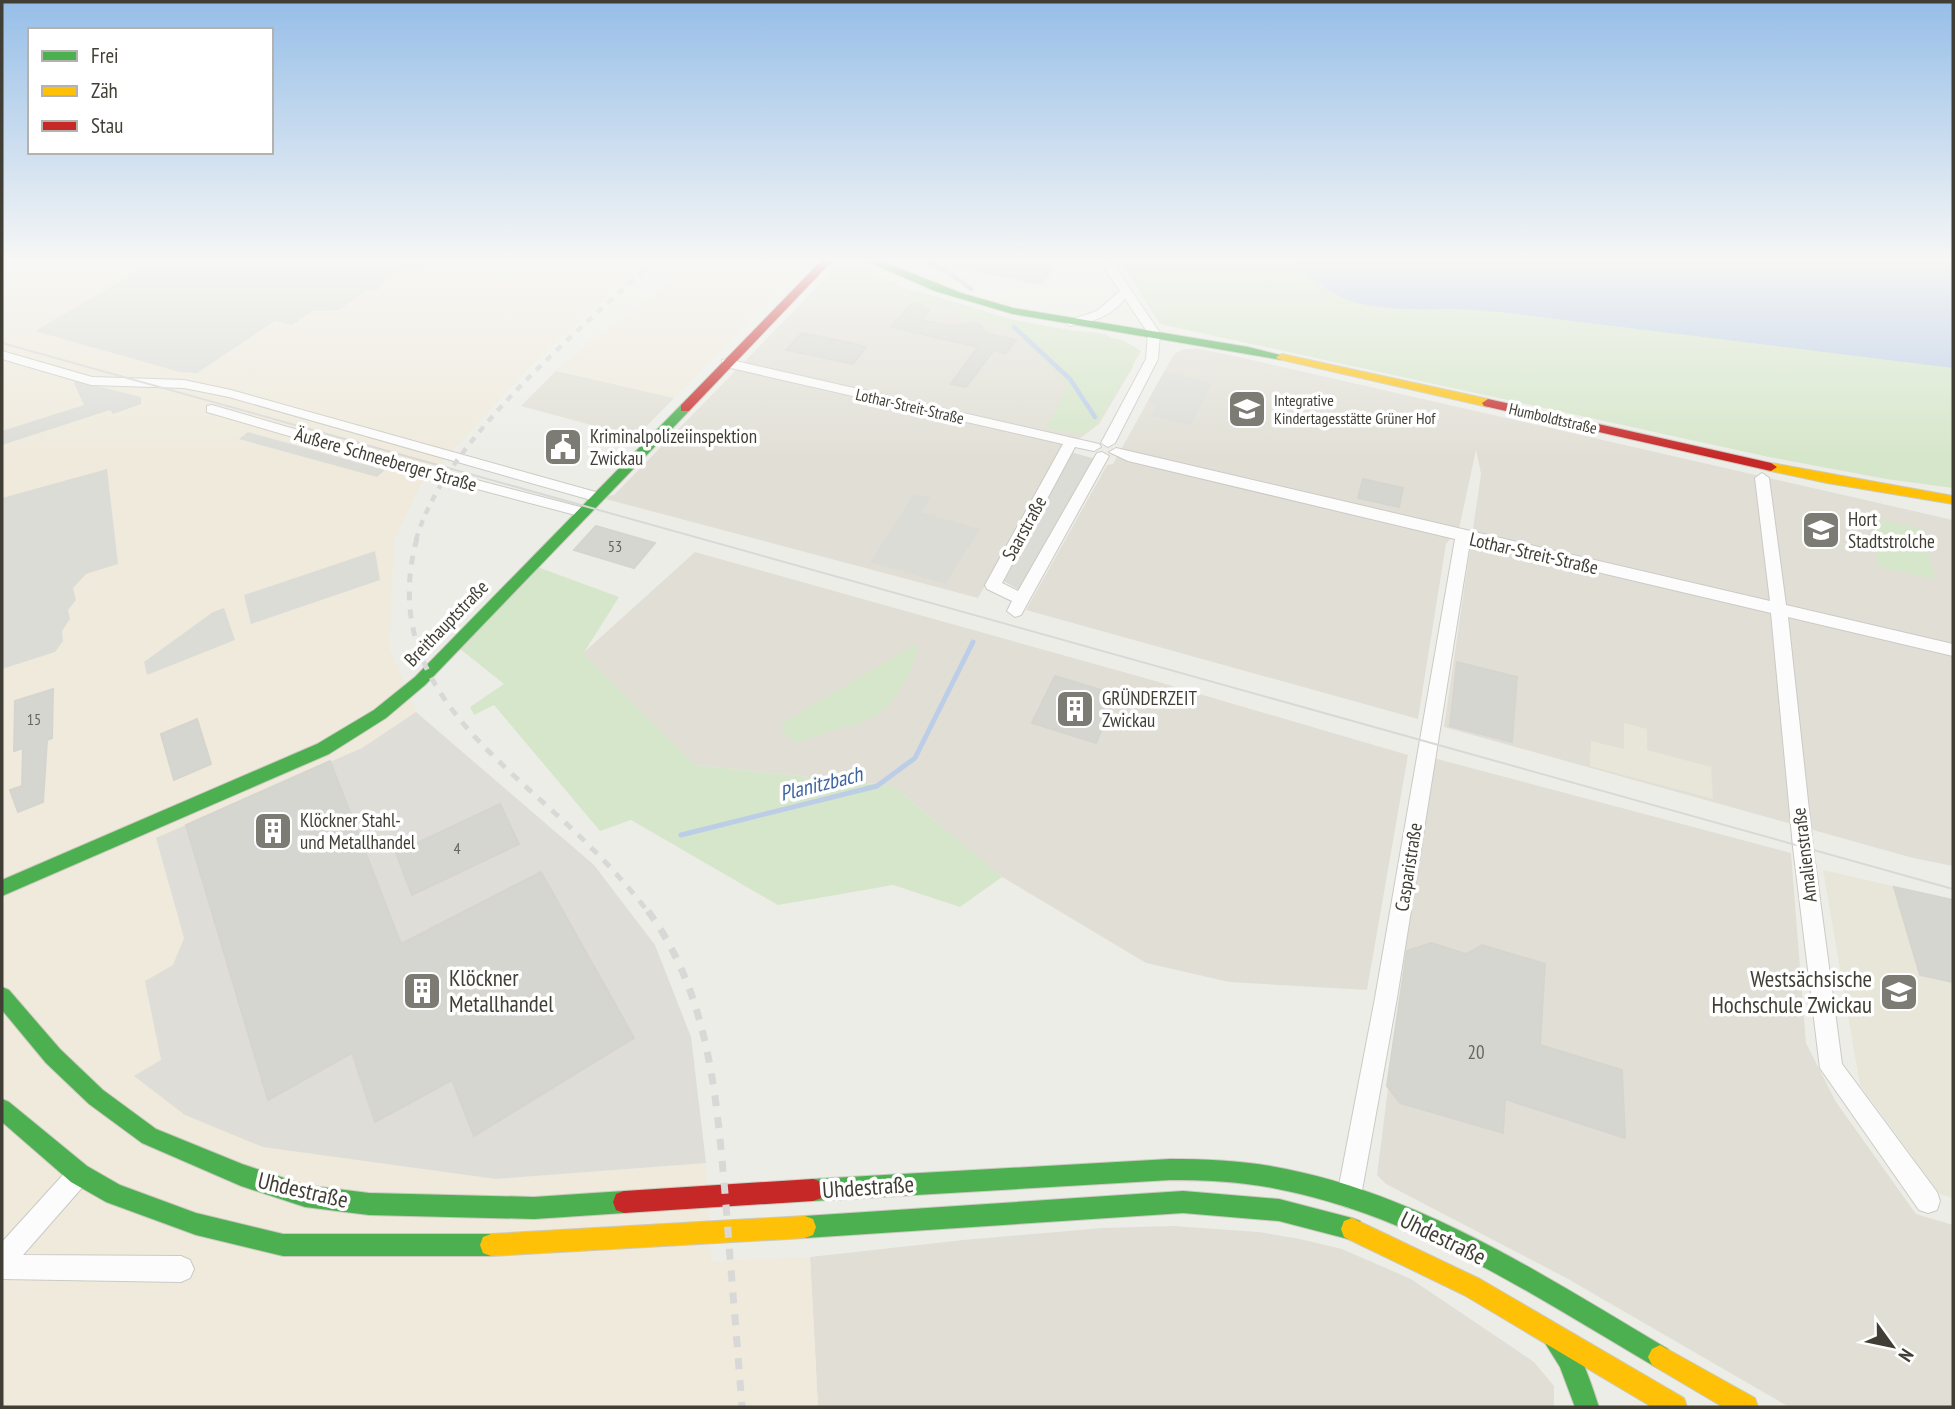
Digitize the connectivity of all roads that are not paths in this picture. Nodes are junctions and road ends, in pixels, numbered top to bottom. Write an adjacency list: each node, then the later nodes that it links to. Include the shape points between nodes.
1 (765, 325): 6 (main road, Breithauptstraße)
2 (1090, 325): 4 (main road, Humboldtstraße)
3 (1148, 325): 4 (street)
4 (1154, 333): 9 (street, Saarstraße, via 1152,359); 12 (main road, Humboldtstraße, via 1227,345 1828,479)
5 (2, 355): 7 (street, Äußere Schneeberger Straße, via 91,381 184,384)
6 (727, 363): 8 (street, Lothar-Streit-Straße); 11 (main road, Breithauptstraße)
7 (231, 394): 11 (street, Äußere Schneeberger Straße); 13 (street, Äußere Schneeberger Straße, via 212,410)
8 (1070, 444): 9 (street, Lothar-Streit-Straße); 9 (street, Saarstraße, via 993,585 1018,605)
9 (1105, 449): 14 (street, Lothar-Streit-Straße)
10 (1762, 478): 15 (street, Amalienstraße)
11 (598, 497): 13 (main road, Breithauptstraße)
12 (1953, 500)
13 (583, 512): 17 (main road, Breithauptstraße, via 420,681 380,714 323,749)
14 (1463, 537): 15 (street, Lothar-Streit-Straße); 21 (street, Casparistraße)
15 (1779, 610): 16 (street, Lothar-Streit-Straße); 22 (street, Amalienstraße, via 1831,1068)
16 (1953, 650)
17 (2, 888)
18 (2, 996): 21 (main road, Uhdestraße, via 53,1056 96,1097 149,1136 305,1196 369,1204 534,1208 1161,1168 1256,1174)
19 (2, 1109): 20 (main road, Uhdestraße)
20 (79, 1174): 23 (street); 26 (main road, Uhdestraße, via 114,1194 196,1224 283,1245 528,1245 1183,1202 1264,1208 1309,1215 1383,1242)
21 (1349, 1196): 29 (main road, Uhdestraße, via 1460,1244)
22 (1928, 1201)
23 (2, 1259)
24 (2, 1268): 25 (street)
25 (181, 1269)
26 (1546, 1328): 27 (main road, via 1569,1360); 28 (main road, Uhdestraße)
27 (1587, 1407)
28 (1675, 1407)
29 (1746, 1407)

